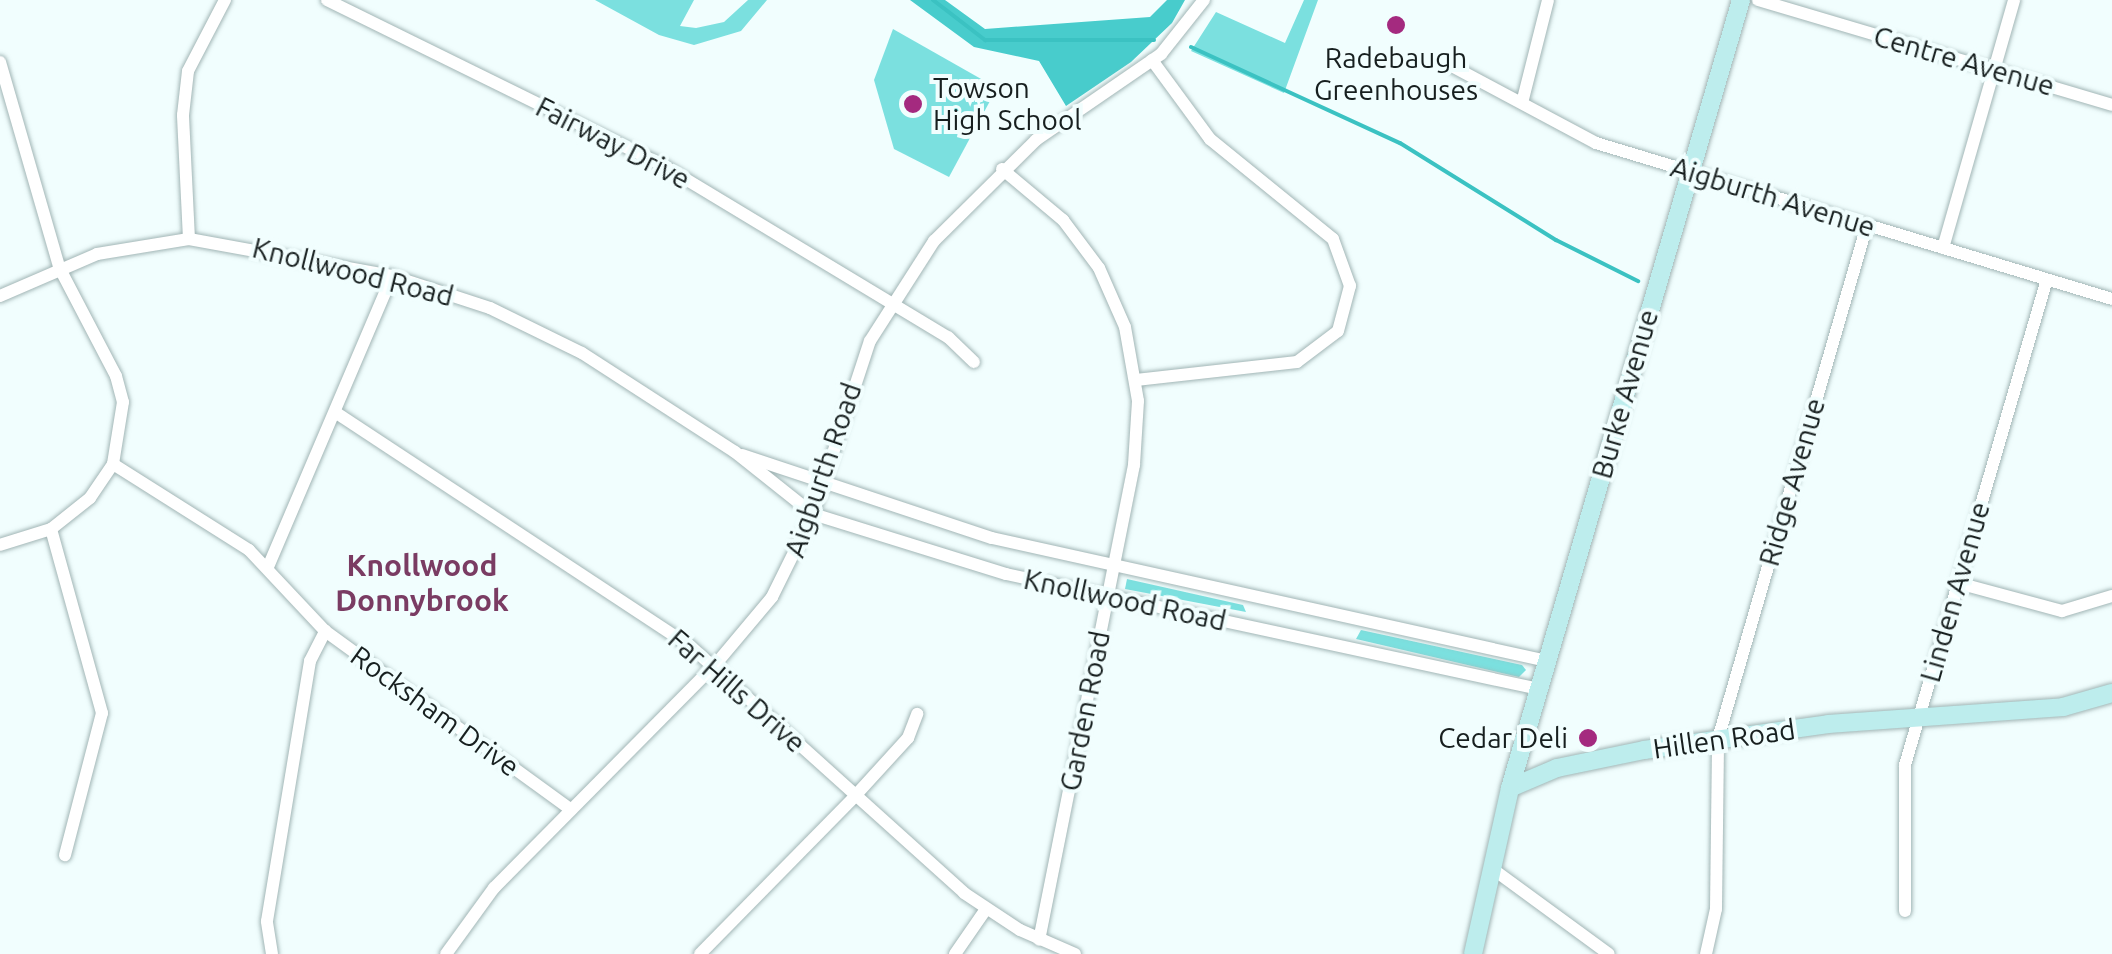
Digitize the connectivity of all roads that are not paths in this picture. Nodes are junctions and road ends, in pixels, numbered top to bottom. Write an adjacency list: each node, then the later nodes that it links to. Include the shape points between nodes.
1 (224, 0): 17 (street, via 188,72 183,114)
2 (327, 0): 24 (street, Fairway Drive, via 664,166)
3 (1204, 0): 8 (street, Aigburth Road)
4 (1548, 0): 12 (street)
5 (1740, 0): 15 (street, Burke Avenue)
6 (1758, 0): 11 (street, Centre Avenue)
7 (2014, 0): 11 (street)
8 (1152, 60): 14 (street, Aigburth Road); 26 (street, via 1210,140 1333,238 1350,286 1338,331 1296,362)
9 (0, 62): 19 (street)
10 (1448, 64): 12 (street, Aigburth Avenue)
11 (1994, 70): 13 (street, Centre Avenue); 18 (street)
12 (1522, 103): 15 (street, Aigburth Avenue, via 1596,144)
13 (2112, 105)
14 (1002, 170): 24 (street, Aigburth Road, via 934,242); 26 (street, Garden Road, via 1063,220 1092,256 1120,312)
15 (1690, 172): 16 (street, Aigburth Avenue); 40 (street, Burke Avenue)
16 (1867, 225): 18 (street, Aigburth Avenue); 46 (street, Ridge Avenue)
17 (189, 239): 19 (street, Knollwood Road); 20 (street, Knollwood Road)
18 (1942, 248): 21 (street, Aigburth Avenue)
19 (59, 267): 22 (street, Knollwood Road); 29 (street, via 121,389 123,424)
20 (392, 276): 27 (street); 28 (street, Knollwood Road, via 554,338)
21 (2047, 279): 23 (street, Aigburth Avenue); 36 (street, Linden Avenue)
22 (0, 296)
23 (2112, 298)
24 (891, 302): 25 (street, Fairway Drive, via 948,337); 30 (street, Aigburth Road, via 862,359)
25 (974, 362)
26 (1136, 380): 34 (street, Garden Road, via 1137,443)
27 (335, 412): 35 (street); 41 (street, Far Hills Drive)
28 (735, 452): 30 (street, Knollwood Road); 31 (street, Knollwood Road)
29 (113, 464): 32 (street, via 90,498); 35 (street, Rocksham Drive)
30 (822, 483): 31 (street, Aigburth Road); 34 (street, Knollwood Road, via 992,538)
31 (813, 514): 38 (street, Knollwood Road, via 966,563); 41 (street, Aigburth Road, via 772,597)
32 (51, 530): 33 (street); 50 (street, via 102,714)
33 (0, 545)
34 (1114, 566): 38 (street, Garden Road); 40 (street, Knollwood Road)
35 (268, 567): 39 (street, Rocksham Drive)
36 (1958, 583): 37 (street, via 2062,611); 45 (street, Linden Avenue)
37 (2112, 596)
38 (1108, 597): 42 (street, Knollwood Road); 54 (street, Garden Road)
39 (325, 630): 49 (street, Rocksham Drive); 55 (street, via 310,660 267,921)
40 (1547, 661): 42 (street, Burke Avenue)
41 (715, 665): 48 (street, Far Hills Drive); 49 (street, Aigburth Road)
42 (1538, 689): 47 (street, Burke Avenue)
43 (2112, 693): 45 (street, Hillen Road, via 2049,708)
44 (916, 714): 48 (street, via 908,738)
45 (1919, 716): 46 (street, Hillen Road); 53 (street, Linden Avenue, via 1902,786)
46 (1718, 739): 47 (street, Hillen Road, via 1586,760); 62 (street, Ridge Avenue, via 1717,896)
47 (1510, 788): 51 (street)
48 (855, 796): 52 (street, Far Hills Drive); 57 (street)
49 (571, 810): 56 (street, Aigburth Road, via 494,888)
50 (65, 855)
51 (1490, 867): 60 (street); 61 (street)
52 (986, 909): 54 (street, Far Hills Drive); 58 (street)
53 (1905, 911)
54 (1040, 940): 59 (street, Far Hills Drive)
55 (272, 954)
56 (446, 954)
57 (700, 954)
58 (955, 954)
59 (1075, 954)
60 (1473, 954)
61 (1609, 954)
62 (1706, 954)

